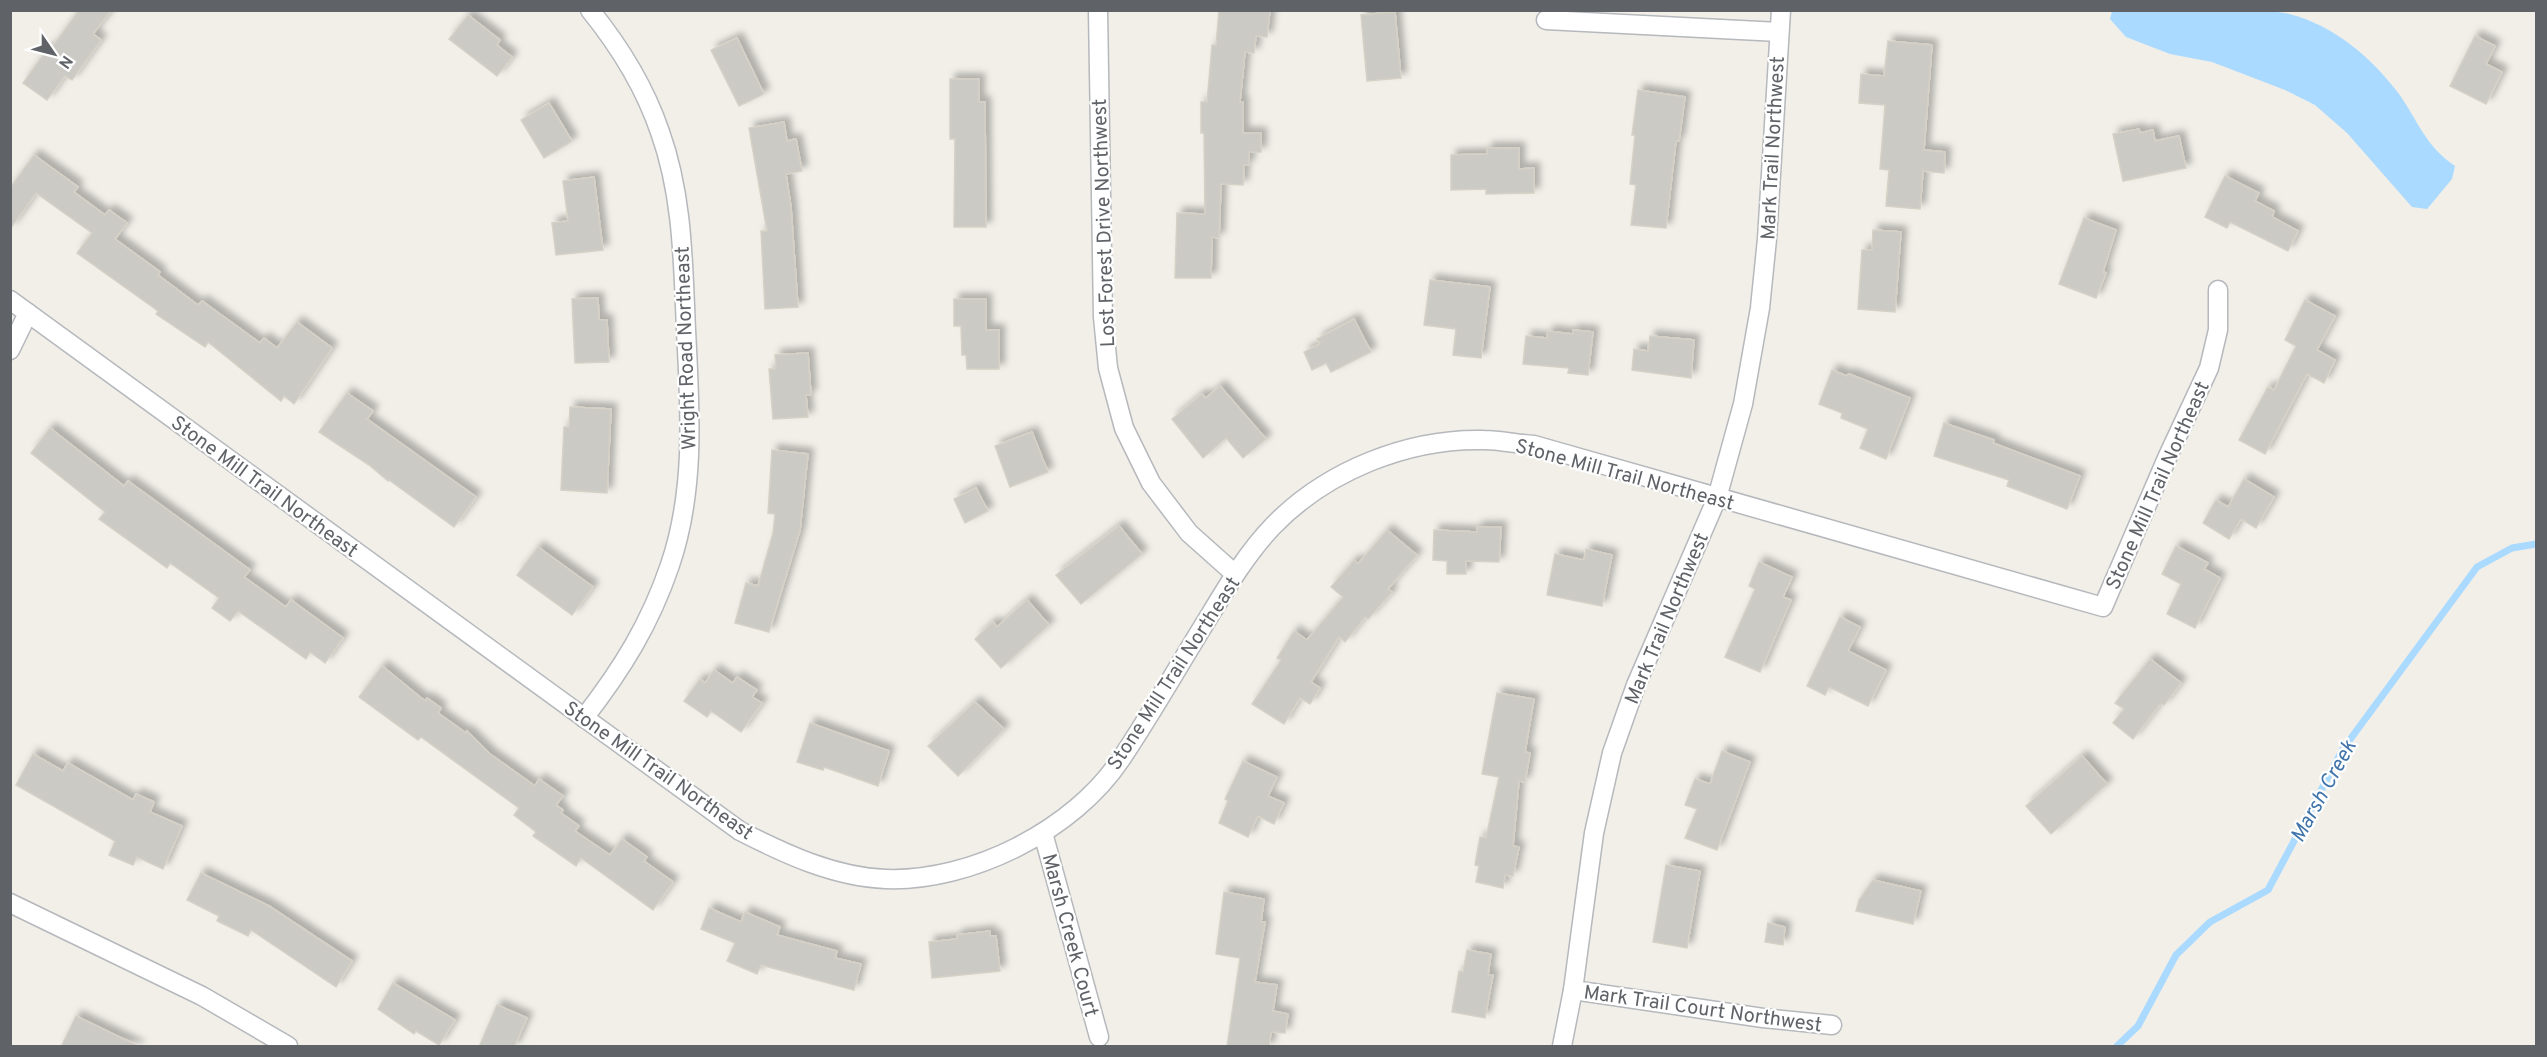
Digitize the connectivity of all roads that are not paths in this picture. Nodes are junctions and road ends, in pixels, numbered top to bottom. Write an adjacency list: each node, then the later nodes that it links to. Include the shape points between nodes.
1 (590, 10): 12 (street, Wright Road Northeast, via 638,81 674,178 682,240 690,423 685,505 671,563 620,671)
2 (1098, 10): 11 (street, Lost Forest Drive Northwest, via 1103,317 1108,368 1124,428 1151,483 1189,532)
3 (1781, 10): 5 (street, Mark Trail Northwest)
4 (1546, 20): 5 (street)
5 (1779, 32): 10 (street, Mark Trail Northwest, via 1760,308 1743,404)
6 (2218, 290): 10 (street, Stone Mill Trail Northeast, via 2218,330 2209,368 2103,607)
7 (10, 300): 8 (street, Stone Mill Trail Northeast)
8 (28, 313): 9 (street); 12 (street, Stone Mill Trail Northeast)
9 (10, 350)
10 (1717, 498): 11 (street, Stone Mill Trail Northeast, via 1533,446 1484,440 1434,443 1372,460 1319,488 1273,526); 15 (street, Mark Trail Northwest, via 1636,686 1612,753 1594,833)
11 (1235, 574): 13 (street, Stone Mill Trail Northeast, via 1120,762 1084,801)
12 (584, 718): 13 (street, Stone Mill Trail Northeast, via 740,831 832,870 885,879 935,875 994,859)
13 (1043, 833): 17 (street, Marsh Creek Court)
14 (10, 903): 18 (street, via 202,996)
15 (1573, 990): 16 (street, Mark Trail Court Northwest); 19 (street, Mark Trail Northwest)
16 (1832, 1025)
17 (1099, 1037)
18 (288, 1047)
19 (1562, 1047)

